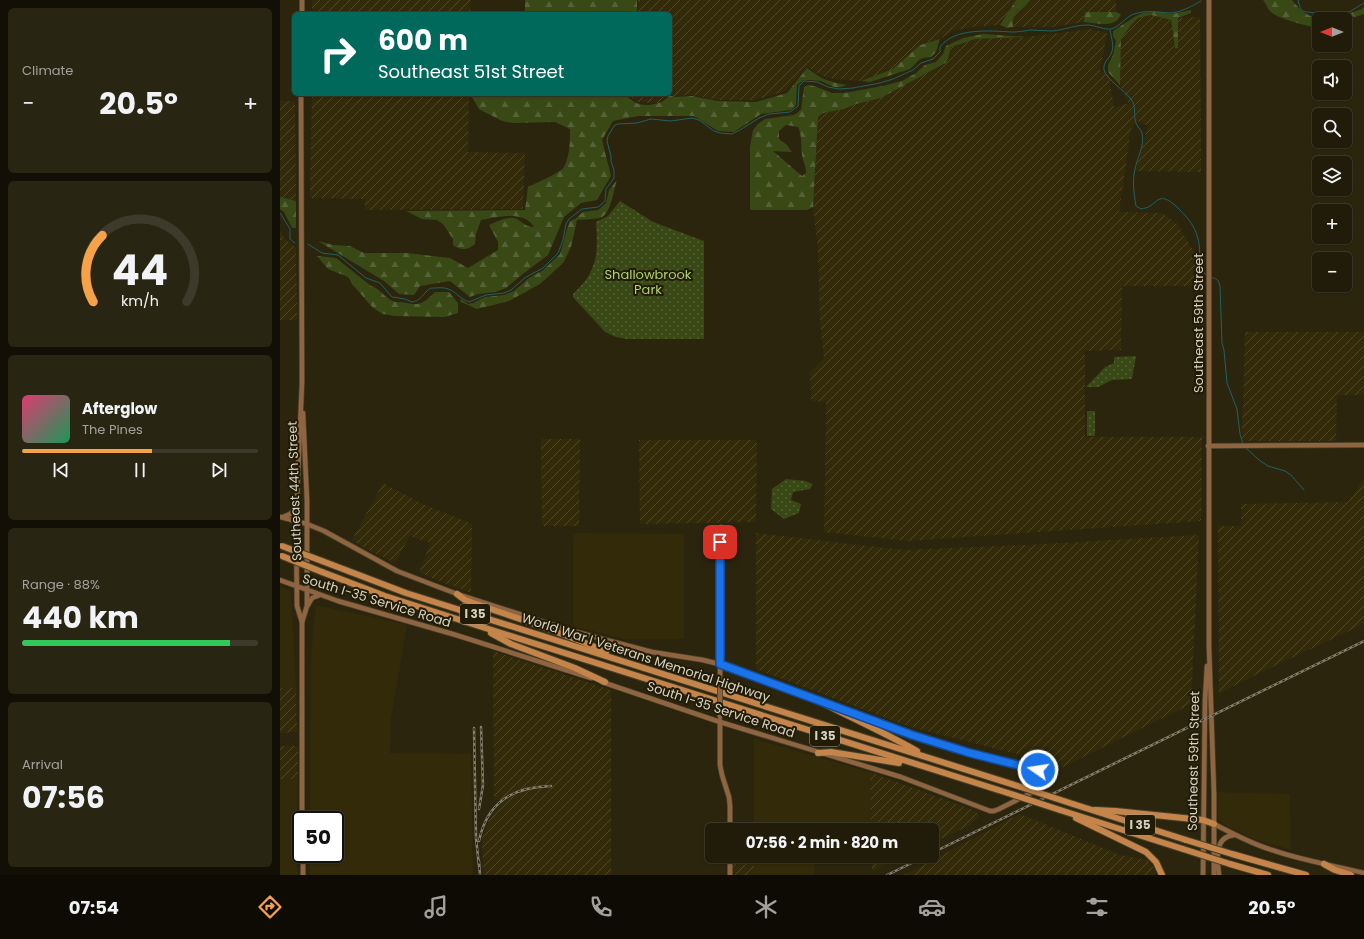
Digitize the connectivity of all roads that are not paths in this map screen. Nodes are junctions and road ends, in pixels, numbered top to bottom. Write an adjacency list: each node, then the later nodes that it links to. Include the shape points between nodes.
1 (302, 0): 3 (main road)
2 (1209, 0): 7 (main road, Southeast 59th Street)
3 (302, 12)
4 (301, 96): 5 (main road, Southeast 44th Street)
5 (302, 382): 8 (main road, Southeast 44th Street); 11 (main road, Southeast 44th Street)
6 (1364, 445): 7 (main road)
7 (1208, 446): 23 (main road, Southeast 59th Street)
8 (296, 508): 9 (main road, via 290,514); 10 (main road, Southeast 44th Street)
9 (281, 517): 10 (main road, South I-35 Service Road)
10 (296, 521): 11 (main road, South I-35 Service Road); 16 (main road, Southeast 44th Street)
11 (307, 524): 17 (main road, Southeast 44th Street); 18 (main road, South I-35 Service Road, via 397,571)
12 (721, 527): 25 (main road)
13 (281, 545): 24 (highway, World War I Veterans Memorial Highway / I 35, bridge, via 406,593)
14 (281, 555): 22 (highway, World War I Veterans Memorial Highway / I 35, bridge, via 385,596)
15 (280, 580): 16 (main road, South I-35 Service Road)
16 (297, 587): 17 (main road, South I-35 Service Road); 21 (main road, Southeast 44th Street, via 297,606)
17 (307, 591): 19 (main road, South I-35 Service Road); 20 (main road, Southeast 44th Street)
18 (457, 594): 24 (highway, via 465,600 584,642); 25 (main road, South I-35 Service Road, via 612,642)
19 (320, 595): 20 (main road, via 312,598); 26 (main road, South I-35 Service Road)
20 (307, 606): 21 (main road, Southeast 44th Street)
21 (302, 622): 34 (main road, Southeast 44th Street)
22 (479, 626): 26 (highway, via 511,644); 31 (highway, World War I Veterans Memorial Highway / I 35)
23 (1209, 647): 35 (main road, Southeast 59th Street, via 1205,701); 37 (main road, Southeast 59th Street)
24 (629, 663): 30 (highway, World War I Veterans Memorial Highway / I 35)
25 (720, 664): 27 (main road, South I-35 Service Road); 28 (main road, bridge)
26 (605, 682): 28 (main road, South I-35 Service Road)
27 (820, 701): 29 (main road, South I-35 Service Road, via 940,744 1046,772 1050,774 1051,780 1047,785 990,811 901,777); 30 (highway)
28 (720, 722): 29 (main road, South I-35 Service Road); 36 (main road, via 720,765 729,797)
29 (818, 753): 31 (highway, via 831,752)
30 (929, 758): 33 (highway, World War I Veterans Memorial Highway / I 35, bridge)
31 (920, 765): 32 (highway, World War I Veterans Memorial Highway / I 35, bridge)
32 (1060, 810): 45 (highway, via 1146,852 1156,862); 49 (highway, World War I Veterans Memorial Highway / I 35, bridge)
33 (1095, 810): 35 (highway); 50 (highway, World War I Veterans Memorial Highway / I 35, bridge)
34 (302, 811)
35 (1203, 820): 37 (highway); 46 (main road, Southeast 59th Street)
36 (730, 823)
37 (1214, 824): 38 (main road); 47 (main road, Southeast 59th Street)
38 (1234, 835): 41 (main road, via 1270,850); 48 (main road, via 1228,835 1219,845)
39 (303, 863): 43 (main road)
40 (730, 863): 44 (main road)
41 (1324, 864): 42 (main road); 51 (highway)
42 (1364, 873)
43 (303, 875)
44 (730, 875)
45 (1162, 875)
46 (1203, 875)
47 (1214, 875)
48 (1219, 875)
49 (1268, 875)
50 (1306, 875)
51 (1351, 875)

